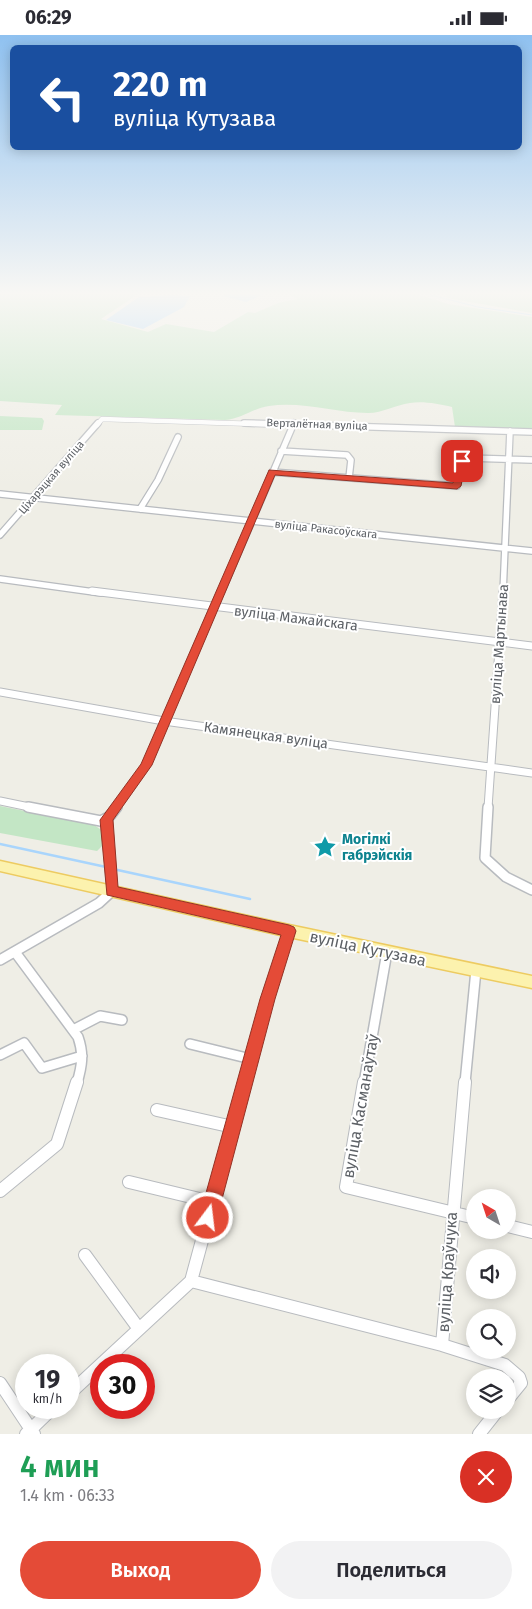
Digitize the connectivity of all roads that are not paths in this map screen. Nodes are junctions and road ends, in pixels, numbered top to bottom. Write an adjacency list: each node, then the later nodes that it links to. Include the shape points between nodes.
1 (102, 419): 2 (street, Верталётная вуліца); 12 (street, Ціхарэцкая вуліца)
2 (294, 423): 3 (street, Верталётная вуліца); 6 (street)
3 (510, 431): 4 (street, Верталётная вуліца); 7 (street, вуліца Мартынава)
4 (532, 432)
5 (178, 437): 13 (street)
6 (282, 451): 9 (street); 10 (street, via 347,455 351,460)
7 (509, 459): 8 (street); 10 (street, via 464,459 457,486); 16 (street, вуліца Мартынава)
8 (532, 460)
9 (272, 472): 10 (street); 14 (street)
10 (349, 478)
11 (0, 494): 12 (street, вуліца Ракасоўскага)
12 (33, 497): 13 (street, вуліца Ракасоўскага); 15 (street, Ціхарэцкая вуліца)
13 (140, 509): 14 (street, вуліца Ракасоўскага)
14 (251, 521): 16 (street, вуліца Ракасоўскага); 19 (street)
15 (0, 535)
16 (506, 548): 17 (street, вуліца Ракасоўскага); 20 (street, вуліца Мартынава)
17 (532, 551)
18 (0, 579): 19 (street, вуліца Мажайскага)
19 (214, 608): 20 (street, вуліца Мажайскага); 23 (street)
20 (498, 642): 21 (street, вуліца Мажайскага); 24 (street, вуліца Мартынава)
21 (532, 646)
22 (0, 692): 23 (street, Камянецкая вуліца)
23 (164, 721): 24 (street, Камянецкая вуліца); 27 (street, via 146,765)
24 (490, 767): 25 (street, Камянецкая вуліца); 29 (street, вуліца Мартынава, via 485,858 517,883)
25 (532, 773)
26 (0, 801): 27 (street)
27 (104, 820): 30 (street)
28 (0, 866): 30 (main road, вуліца Кутузава)
29 (532, 890)
30 (112, 891): 31 (main road, вуліца Кутузава); 32 (street, via 99,903)
31 (289, 931): 33 (main road, вуліца Кутузава); 42 (street)
32 (16, 952): 34 (street); 38 (street)
33 (387, 952): 35 (main road, вуліца Кутузава); 48 (street, вуліца Касманаўтаў, via 346,1187)
34 (0, 960)
35 (476, 970): 36 (main road, вуліца Кутузава); 48 (street, вуліца Краўчука)
36 (532, 982)
37 (122, 1020): 38 (street, via 100,1015)
38 (73, 1030): 41 (street)
39 (190, 1044): 42 (street)
40 (0, 1055): 41 (street, via 24,1043 42,1068)
41 (82, 1055): 46 (street, via 83,1064 57,1144)
42 (251, 1059): 44 (street)
43 (157, 1110): 44 (street)
44 (232, 1127): 47 (street)
45 (129, 1181): 47 (street)
46 (0, 1191)
47 (212, 1202): 53 (street)
48 (452, 1213): 49 (street, вуліца Касманаўтаў); 55 (street, вуліца Краўчука)
49 (466, 1216)
50 (516, 1228): 51 (street)
51 (532, 1233)
52 (85, 1255): 54 (street)
53 (191, 1281): 54 (street); 55 (street, вуліца Краўчука)
54 (139, 1329): 59 (street)
55 (442, 1345): 56 (street)
56 (511, 1369)
57 (516, 1375): 60 (street, via 521,1383)
58 (0, 1383): 63 (street)
59 (80, 1384)
60 (516, 1389)
61 (42, 1419): 63 (street)
62 (491, 1419): 64 (street)
63 (30, 1432)
64 (479, 1434)

